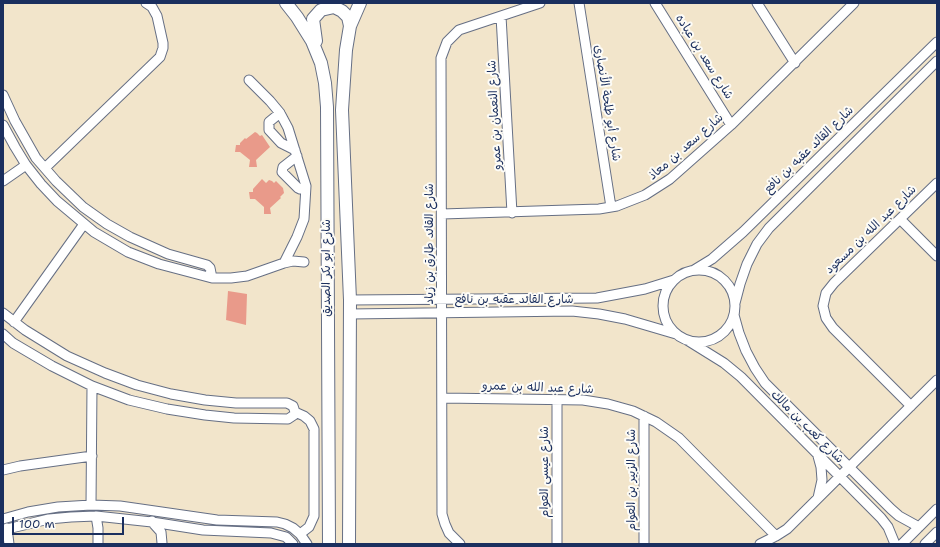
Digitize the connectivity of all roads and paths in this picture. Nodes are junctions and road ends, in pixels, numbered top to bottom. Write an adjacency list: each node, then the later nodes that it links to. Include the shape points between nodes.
1 (146, 3): 24 (street, via 157,16 163,43 160,56)
2 (286, 3): 12 (main road, شارع ابو بكر الصديق, via 305,28)
3 (360, 3): 10 (main road, شارع ابو بكر الصديق)
4 (540, 3): 9 (street, شارع القائد طارق بن زياد)
5 (579, 3): 28 (street, شارع أبو طلحة الأنصارى)
6 (655, 3): 19 (street, شارع سعد بن عباده)
7 (757, 3): 14 (street)
8 (854, 3): 14 (street, شارع سعد بن معاذ)
9 (501, 16): 29 (street, شارع النعمان بن عمرو); 30 (street, شارع القائد طارق بن زياد, via 458,30 447,42 441,58)
10 (350, 26): 12 (main road, via 348,17 338,8 325,8 318,12 313,19); 42 (main road, شارع ابو بكر الصديق, via 342,110)
11 (937, 42): 38 (street, شارع القائد عقبه بن نافع, via 743,232 712,259)
12 (317, 53): 67 (main road, شارع ابو بكر الصديق, via 325,82 327,107)
13 (937, 61): 43 (street, via 769,228 747,264)
14 (794, 63): 19 (street, شارع سعد بن معاذ)
15 (249, 80): 17 (street)
16 (3, 95): 20 (street)
17 (280, 113): 22 (street); 22 (street, via 270,122 269,130 281,143)
18 (3, 125): 21 (street)
19 (731, 125): 28 (street, شارع سعد بن معاذ, via 658,188)
20 (28, 144): 21 (street, via 19,142); 24 (street)
21 (16, 150): 23 (street)
22 (296, 153): 27 (street); 27 (street, via 283,167 282,172 298,188)
23 (26, 165): 25 (street); 33 (street, via 57,201)
24 (45, 168): 32 (street, via 83,207)
25 (3, 181)
26 (937, 183): 31 (street, شارع عبد الله بن مسعود)
27 (306, 186): 37 (street, via 304,219)
28 (611, 207): 29 (street, شارع سعد بن معاذ)
29 (512, 213): 30 (street, شارع سعد بن معاذ)
30 (442, 214): 41 (street, شارع القائد طارق بن زياد)
31 (900, 219): 35 (street); 57 (street, شارع عبد الله بن مسعود, via 834,283 826,293 823,306 826,318 833,328)
32 (105, 223): 34 (street, via 95,224); 39 (street, via 168,254 207,265)
33 (84, 224): 34 (street); 48 (street)
34 (97, 234): 39 (street, via 128,252 159,264)
35 (937, 256)
36 (304, 262): 37 (street)
37 (284, 263): 39 (street, via 247,276)
38 (694, 270): 40 (street); 43 (street, via 717,275 726,282)
39 (212, 278)
40 (674, 280): 41 (street, شارع القائد عقبه بن نافع, via 645,289 597,298); 50 (street, via 663,302 664,314)
41 (441, 299): 42 (street, شارع القائد عقبه بن نافع); 45 (street, شارع القائد طارق بن زياد)
42 (350, 300): 46 (main road, شارع ابو بكر الصديق)
43 (735, 303): 47 (street)
44 (3, 313): 48 (street)
45 (441, 313): 46 (street, شارع القائد عقبه بن نافع); 50 (street, شارع القائد عقبه بن نافع, via 572,311 625,319); 54 (street, شارع القائد طارق بن زياد)
46 (350, 314): 66 (main road, شارع ابو بكر الصديق)
47 (734, 315): 51 (street, via 730,326 711,341); 63 (street, شارع كعب بن مالك, via 746,351 765,383)
48 (14, 322): 56 (street, via 67,356 137,385 205,400)
49 (3, 334): 53 (street, via 13,343 52,366)
50 (676, 334): 51 (street)
51 (687, 340): 61 (street, شارع كعب بن مالك, via 741,377)
52 (937, 380): 57 (street)
53 (92, 386): 60 (street, via 129,400 205,416); 62 (street)
54 (442, 398): 55 (street, شارع عبد الله بن عمرو); 88 (street, شارع القائد طارق بن زياد, via 442,514 449,533)
55 (557, 400): 59 (street, شارع عبد الله بن عمرو, via 596,401); 89 (street, شارع عيسى العوام)
56 (284, 403): 58 (street, via 291,404); 60 (street, via 280,414)
57 (911, 406): 63 (street)
58 (295, 412): 60 (street, via 292,418); 79 (street, via 304,416 314,429 314,516 309,527)
59 (644, 416): 80 (street, شارع عبد الله بن عمرو, via 678,438); 90 (street, شارع الزبير بن العوام)
60 (285, 419)
61 (817, 455): 65 (street, شارع كعب بن مالك); 68 (street, via 822,480)
62 (92, 456): 64 (street); 69 (street)
63 (849, 468): 65 (street); 76 (street, شارع كعب بن مالك, via 899,516)
64 (3, 470)
65 (839, 477): 68 (street); 92 (street, شارع كعب بن مالك, via 881,518)
66 (349, 481): 67 (main road); 87 (main road, شارع ابو بكر الصديق)
67 (328, 482): 86 (main road, شارع ابو بكر الصديق)
68 (817, 499): 80 (street)
69 (91, 505): 71 (street, via 120,506); 73 (street, via 58,507)
70 (937, 509): 76 (street)
71 (154, 512): 74 (street); 79 (street, via 217,520 277,522)
72 (96, 516): 74 (street); 77 (street, via 49,519); 83 (street)
73 (3, 519)
74 (152, 522): 75 (street); 81 (street, via 161,532)
75 (174, 526): 81 (street); 84 (street, via 271,533 286,537)
76 (919, 527): 93 (street)
77 (5, 529): 82 (street)
78 (937, 532): 94 (street)
79 (300, 534): 85 (street)
80 (776, 536): 91 (street)
81 (162, 543)
82 (9, 544)
83 (98, 544)
84 (294, 544)
85 (307, 544)
86 (329, 544)
87 (349, 544)
88 (460, 544)
89 (557, 544)
90 (644, 544)
91 (760, 544)
92 (895, 544)
93 (902, 544)
94 (925, 544)

